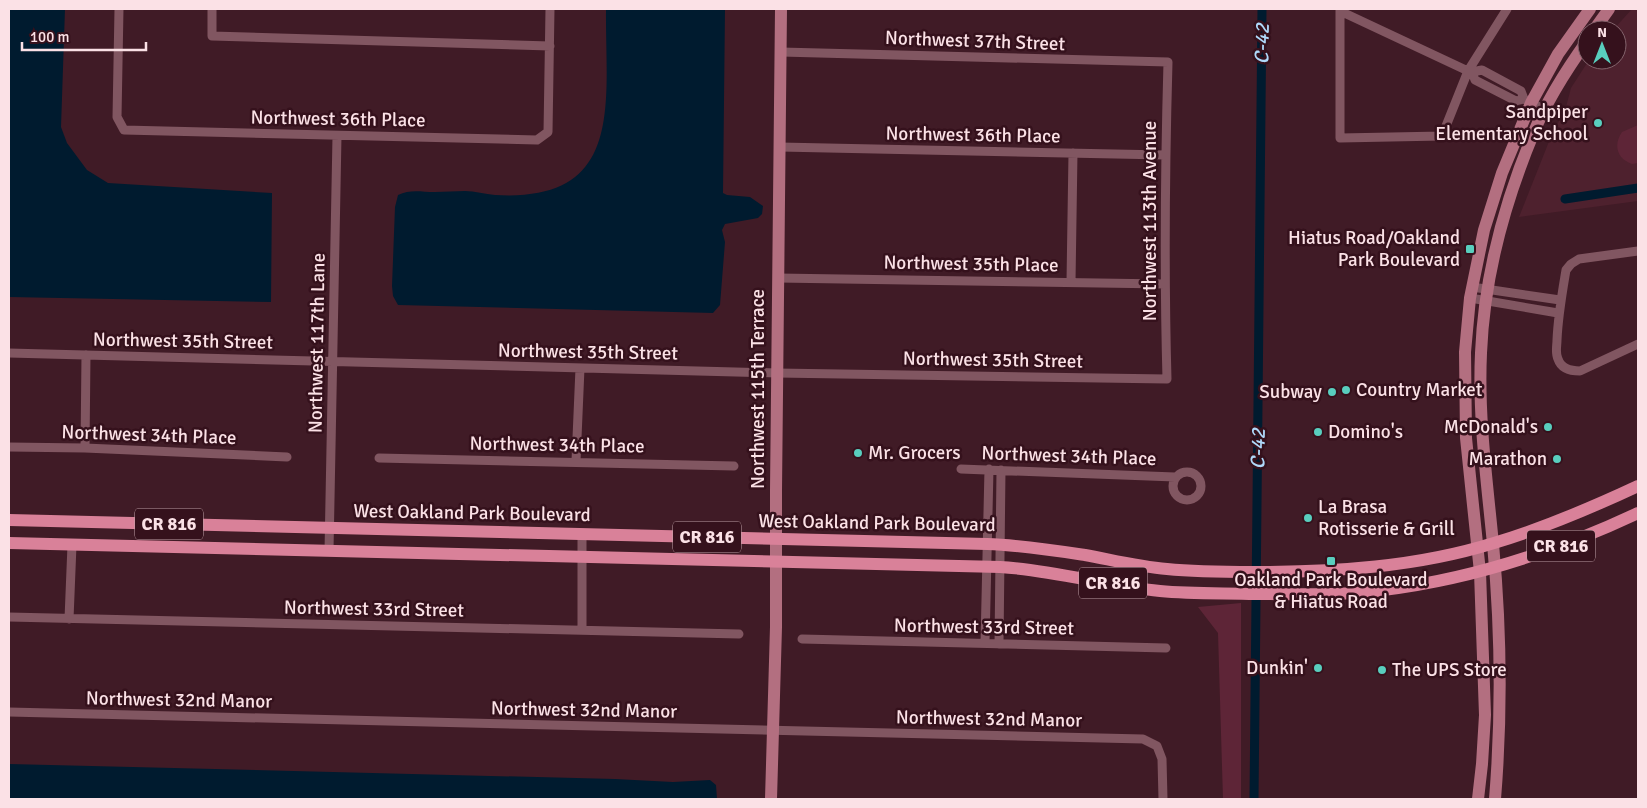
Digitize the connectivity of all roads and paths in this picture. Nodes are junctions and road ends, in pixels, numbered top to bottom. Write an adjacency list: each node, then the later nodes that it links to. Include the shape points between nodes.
1 (119, 9): 17 (street, Northwest 36th Place, via 117,117 124,130)
2 (212, 9): 10 (street, via 212,36)
3 (550, 9): 10 (street)
4 (781, 9): 11 (main road, Northwest 115th Terrace)
5 (1507, 9): 14 (street)
6 (1590, 9): 15 (main road)
7 (1609, 9): 9 (main road)
8 (1340, 10): 14 (street); 14 (street, via 1340,138 1442,136)
9 (1601, 20)
10 (550, 46): 17 (street, Northwest 36th Place, via 548,132 537,140)
11 (781, 52): 13 (street, Northwest 37th Street); 18 (main road, Northwest 115th Terrace)
12 (1577, 56): 16 (main road)
13 (1168, 62): 20 (street, Northwest 113th Avenue)
14 (1470, 72): 15 (street, via 1482,70 1521,91)
15 (1528, 101): 16 (street); 25 (main road, via 1484,230)
16 (1545, 110): 26 (main road, via 1518,174 1501,229)
17 (337, 136): 32 (street, Northwest 117th Lane)
18 (780, 147): 19 (street, Northwest 36th Place); 22 (main road, Northwest 115th Terrace)
19 (1072, 153): 20 (street, Northwest 36th Place); 23 (street)
20 (1165, 155): 24 (street, Northwest 113th Avenue)
21 (1638, 251): 27 (street, via 1573,262 1566,270)
22 (778, 278): 23 (street, Northwest 35th Place); 34 (main road, Northwest 115th Terrace)
23 (1071, 282): 24 (street, Northwest 35th Place)
24 (1164, 284): 35 (street, Northwest 113th Avenue)
25 (1471, 292): 26 (street); 57 (main road, via 1465,352 1466,438)
26 (1487, 295): 27 (street); 28 (street); 56 (main road, via 1480,354 1482,439)
27 (1560, 300): 28 (street)
28 (1558, 313): 29 (street, via 1556,355 1560,364 1570,371 1584,369)
29 (1638, 344)
30 (9, 353): 31 (street, Northwest 35th Street)
31 (86, 355): 32 (street, Northwest 35th Street); 37 (street)
32 (333, 361): 33 (street, Northwest 35th Street); 49 (street, Northwest 117th Lane)
33 (580, 368): 34 (street, Northwest 35th Street); 40 (street)
34 (777, 373): 35 (street, Northwest 35th Street); 51 (main road, Northwest 115th Terrace)
35 (1167, 379)
36 (9, 447): 37 (street, Northwest 34th Place)
37 (85, 448): 38 (street, Northwest 34th Place)
38 (287, 457)
39 (379, 458): 40 (street, Northwest 34th Place)
40 (576, 461): 41 (street, Northwest 34th Place)
41 (734, 466)
42 (961, 469): 43 (street, Northwest 34th Place)
43 (989, 469): 44 (street, Northwest 34th Place); 54 (street)
44 (1001, 470): 45 (street, Northwest 34th Place); 55 (street)
45 (1175, 477)
46 (1638, 486): 56 (main road, West Oakland Park Boulevard / CR 816, via 1562,520)
47 (1638, 513): 63 (main road, CR 816, via 1569,544)
48 (9, 520): 49 (main road, West Oakland Park Boulevard / CR 816)
49 (329, 528): 50 (main road, West Oakland Park Boulevard / CR 816); 58 (street, Northwest 117th Lane)
50 (582, 534): 51 (main road, West Oakland Park Boulevard / CR 816); 59 (street)
51 (776, 539): 54 (main road, West Oakland Park Boulevard / CR 816); 60 (main road, Northwest 115th Terrace)
52 (9, 543): 53 (main road, CR 816)
53 (72, 544): 58 (main road, CR 816); 66 (street)
54 (987, 544): 55 (main road, West Oakland Park Boulevard / CR 816); 61 (street)
55 (1000, 544): 57 (main road, West Oakland Park Boulevard / CR 816, via 1166,569 1227,572 1372,567); 62 (street)
56 (1493, 544): 57 (main road, West Oakland Park Boulevard / CR 816); 63 (main road)
57 (1478, 547): 64 (main road)
58 (329, 551): 59 (main road, CR 816)
59 (582, 557): 60 (main road, CR 816); 67 (street)
60 (776, 561): 61 (main road, CR 816); 74 (main road, Northwest 115th Terrace)
61 (986, 567): 62 (main road, CR 816); 70 (street)
62 (1000, 567): 64 (main road, CR 816, via 1157,591 1227,594 1329,594 1383,590); 71 (street)
63 (1495, 568): 64 (main road, CR 816); 78 (main road, via 1500,746)
64 (1480, 572): 77 (main road, via 1485,715)
65 (9, 617): 66 (street, Northwest 33rd Street)
66 (69, 619): 67 (street, Northwest 33rd Street)
67 (582, 630): 68 (street, Northwest 33rd Street)
68 (739, 634)
69 (802, 639): 70 (street, Northwest 33rd Street)
70 (985, 643): 71 (street, Northwest 33rd Street)
71 (999, 644): 72 (street, Northwest 33rd Street)
72 (1166, 648)
73 (9, 712): 74 (street, Northwest 32nd Manor)
74 (773, 730): 75 (main road, Northwest 115th Terrace); 76 (street, Northwest 32nd Manor, via 1143,739 1157,746 1162,759)
75 (771, 799)
76 (1163, 799)
77 (1478, 799)
78 (1495, 799)

